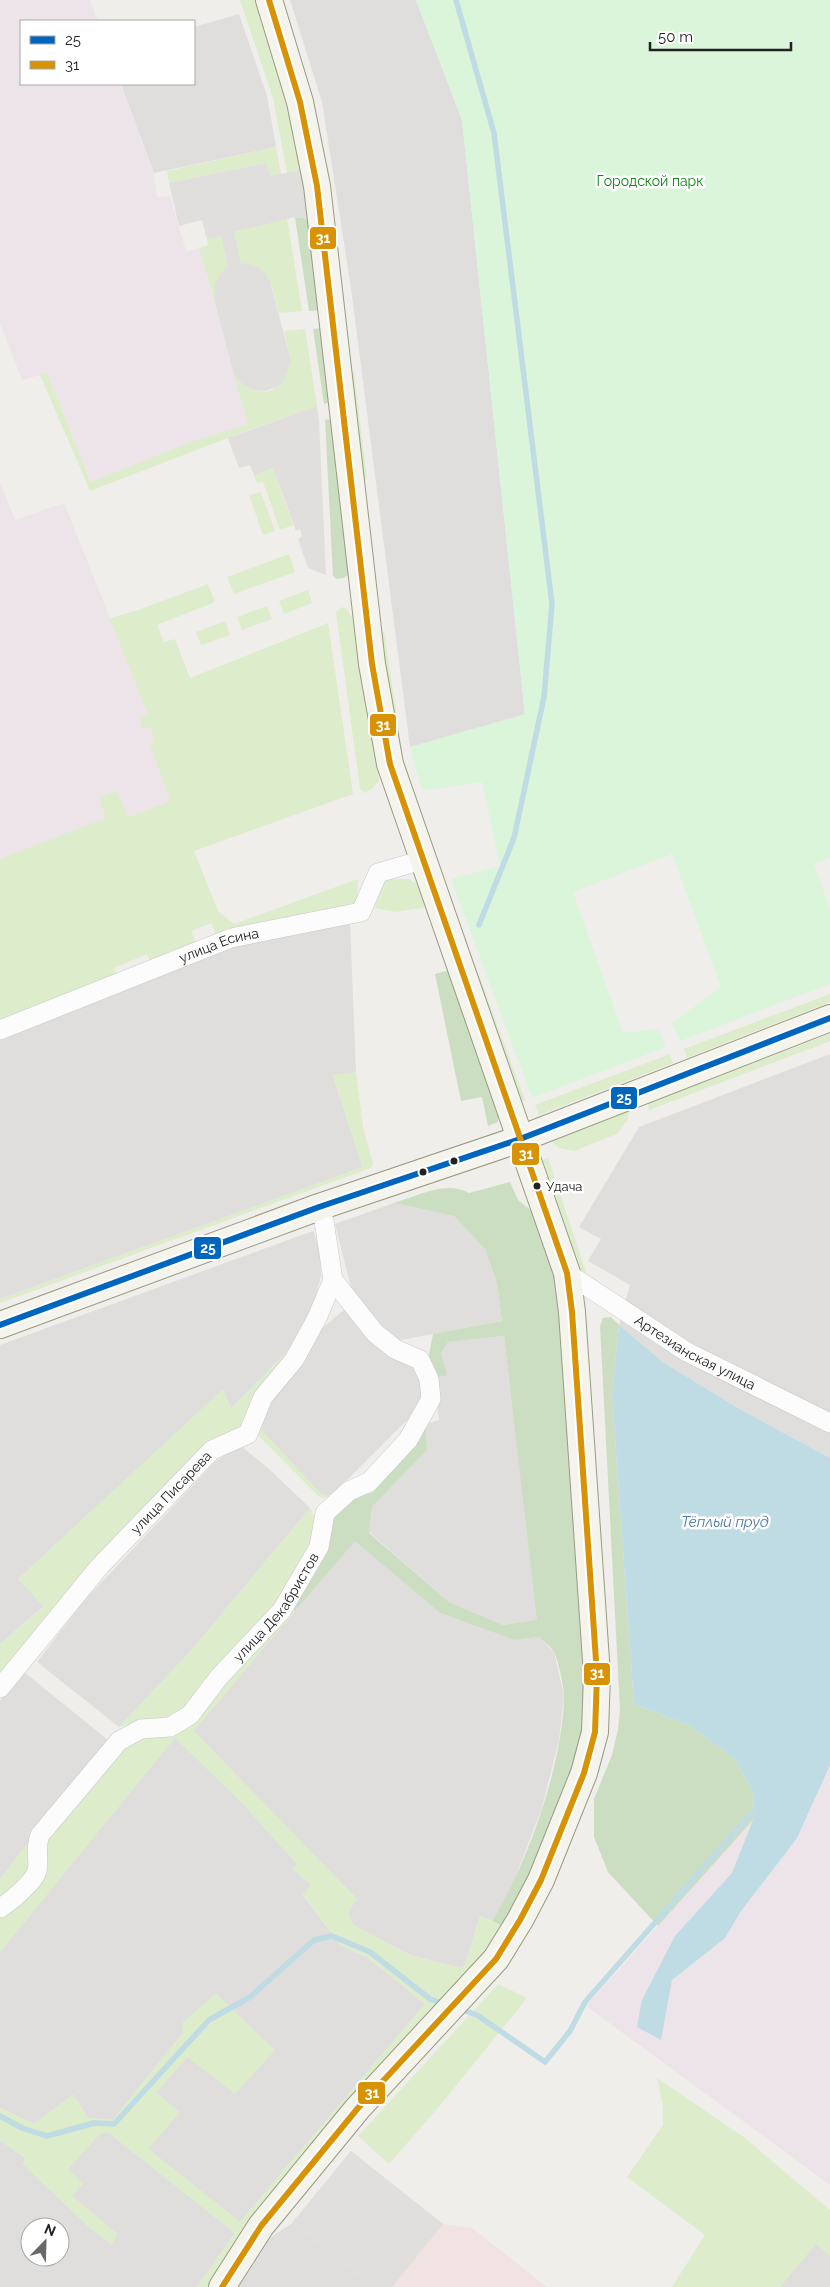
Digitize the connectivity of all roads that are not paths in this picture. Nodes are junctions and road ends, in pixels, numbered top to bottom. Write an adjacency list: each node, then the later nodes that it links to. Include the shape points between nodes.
1 (269, 0): 2 (street, via 300,102 317,186 372,664 390,764)
2 (422, 860): 4 (street, улица Есина, via 378,873 361,912 232,938); 5 (street)
3 (830, 1018): 5 (street)
4 (0, 1030)
5 (520, 1139): 6 (street); 7 (street)
6 (319, 1206): 8 (street); 9 (street)
7 (567, 1273): 10 (street, Артезианская улица, via 687,1352); 13 (street, via 597,1675 595,1732 584,1773 541,1880 496,1959 358,2108 261,2226)
8 (333, 1280): 11 (street, улица Писарева, via 294,1360 263,1397 248,1434 212,1450 100,1566); 12 (street, улица Декабристов, via 375,1333 395,1349 420,1360 429,1379 431,1399 408,1440 370,1482 350,1491 326,1513 319,1547 282,1610 190,1715 170,1728 141,1729 119,1741 40,1835 35,1847 37,1871 27,1886)
9 (0, 1325)
10 (830, 1423)
11 (0, 1688)
12 (0, 1908)
13 (222, 2287)

